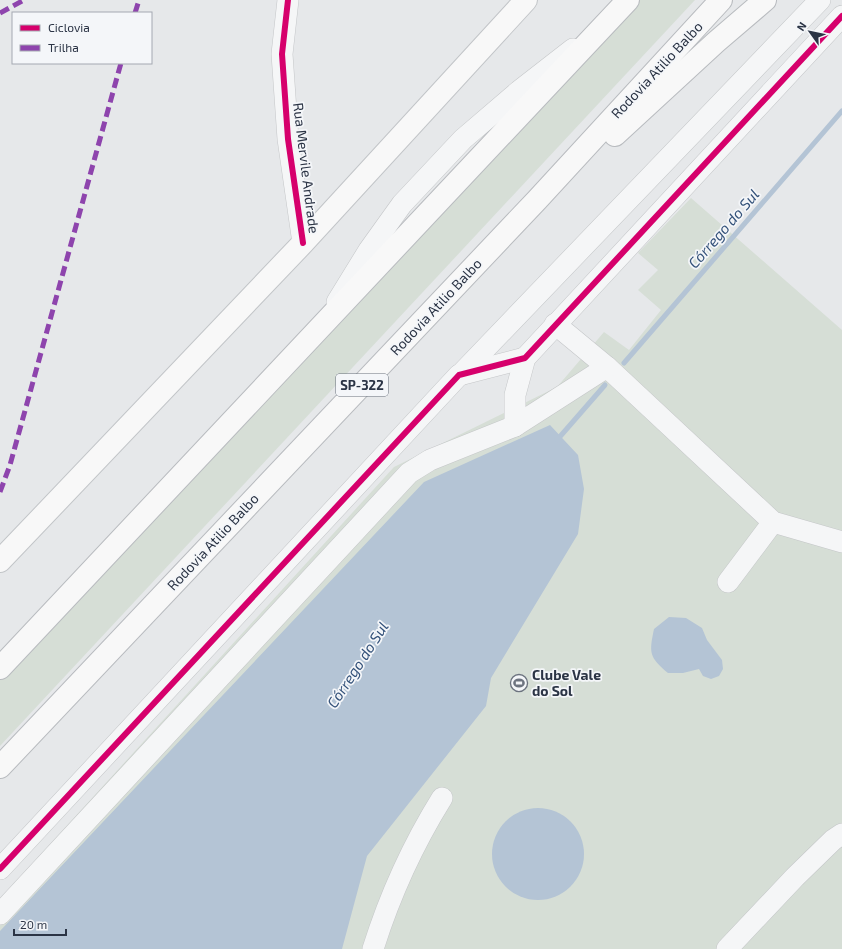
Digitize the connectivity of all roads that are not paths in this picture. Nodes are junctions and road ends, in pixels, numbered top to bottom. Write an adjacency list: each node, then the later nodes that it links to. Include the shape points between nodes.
1 (288, 0): 9 (street, Rua Mervile Andrade, via 282,54 288,139)
2 (526, 0): 9 (main road)
3 (628, 0): 19 (main road)
4 (721, 0): 8 (main road, Rodovia Atilio Balbo / SP-322)
5 (765, 0): 8 (main road)
6 (820, 0): 13 (street)
7 (842, 16): 10 (street)
8 (537, 200): 20 (main road, Rodovia Atilio Balbo / SP-322)
9 (303, 243): 17 (main road)
10 (555, 324): 11 (street); 12 (street)
11 (525, 358): 13 (street); 14 (street, via 515,395)
12 (606, 367): 14 (street); 15 (street)
13 (459, 375): 23 (street)
14 (515, 426): 24 (street, via 430,460 409,473)
15 (773, 522): 16 (street); 18 (street)
16 (842, 542)
17 (0, 561)
18 (728, 582)
19 (0, 668)
20 (0, 767)
21 (442, 798): 25 (street, via 425,826 395,891)
22 (842, 834): 26 (street, via 795,877)
23 (0, 868)
24 (0, 914)
25 (373, 949)
26 (727, 949)

